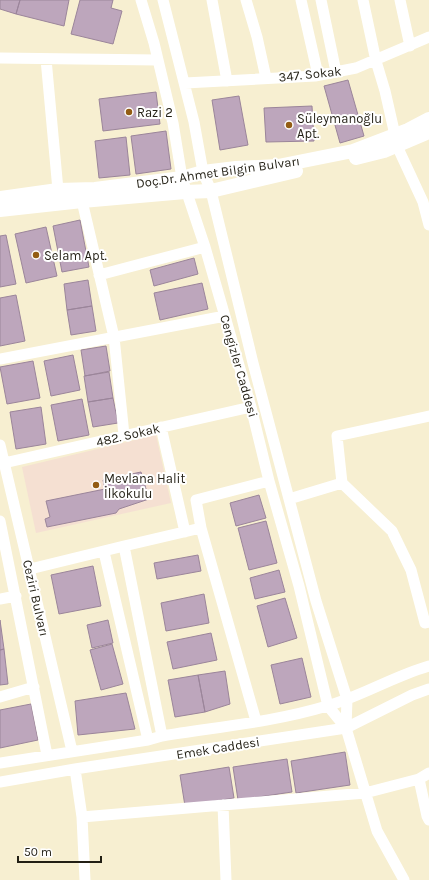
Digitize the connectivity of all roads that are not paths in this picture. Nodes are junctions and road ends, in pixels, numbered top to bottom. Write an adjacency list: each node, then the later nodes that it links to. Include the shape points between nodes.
1 (141, 0): 13 (street, Cengizler Caddesi)
2 (163, 0): 19 (street, Cengizler Caddesi)
3 (212, 0): 18 (street)
4 (246, 0): 17 (street)
5 (301, 0): 16 (street)
6 (321, 0): 15 (street)
7 (363, 0): 14 (street)
8 (400, 0): 10 (street)
9 (429, 37): 10 (street, 347. Sokak)
10 (410, 46): 14 (street, 347. Sokak)
11 (0, 58): 12 (street)
12 (46, 59): 13 (street); 25 (street)
13 (157, 60): 24 (street, Cengizler Caddesi, via 173,123)
14 (376, 61): 15 (street, 347. Sokak); 22 (street)
15 (336, 72): 16 (street, 347. Sokak)
16 (318, 75): 17 (street, 347. Sokak)
17 (266, 78): 18 (street, 347. Sokak)
18 (227, 81): 19 (street, 347. Sokak)
19 (185, 83): 23 (street, Cengizler Caddesi)
20 (429, 119): 22 (main road, Doç.Dr. Ahmet Bilgin Bulvarı)
21 (429, 132): 22 (main road, Doç.Dr. Ahmet Bilgin Bulvarı)
22 (396, 140): 23 (main road, Doç.Dr. Ahmet Bilgin Bulvarı, via 278,166); 27 (main road, Doç.Dr. Ahmet Bilgin Bulvarı, via 377,153); 31 (street)
23 (203, 172): 24 (main road, Doç.Dr. Ahmet Bilgin Bulvarı); 27 (street, Cengizler Caddesi)
24 (182, 178): 25 (main road, Doç.Dr. Ahmet Bilgin Bulvarı, via 95,189); 26 (street, Cengizler Caddesi)
25 (58, 190): 28 (main road, Doç.Dr. Ahmet Bilgin Bulvarı)
26 (186, 192): 27 (main road, Doç.Dr. Ahmet Bilgin Bulvarı); 29 (main road, Doç.Dr. Ahmet Bilgin Bulvarı); 32 (street, Cengizler Caddesi)
27 (211, 192): 45 (street, Cengizler Caddesi)
28 (0, 198)
29 (82, 201): 30 (main road, Doç.Dr. Ahmet Bilgin Bulvarı); 33 (street)
30 (0, 210)
31 (429, 222)
32 (205, 247): 33 (street); 34 (street, Cengizler Caddesi)
33 (99, 275): 35 (street)
34 (226, 316): 35 (street); 37 (street, Cengizler Caddesi)
35 (114, 337): 36 (street); 40 (street)
36 (0, 359)
37 (251, 407): 39 (street, 482. Sokak); 43 (street, Cengizler Caddesi)
38 (429, 416): 44 (street, via 337,436)
39 (161, 427): 40 (street, 482. Sokak); 48 (street)
40 (124, 436): 42 (street, 482. Sokak)
41 (0, 445): 42 (street, Ceziri Bulvarı)
42 (4, 463): 49 (street, Ceziri Bulvarı)
43 (269, 481): 47 (street, via 196,500); 62 (street, Cengizler Caddesi, via 299,586)
44 (342, 483): 45 (street); 56 (street, via 392,531 411,570 425,624)
45 (289, 499): 61 (street, Cengizler Caddesi, via 316,601)
46 (0, 521): 50 (street, Ceziri Bulvarı)
47 (201, 528): 48 (street); 63 (street)
48 (185, 532): 51 (street)
49 (21, 534): 50 (street); 53 (street, Ceziri Bulvarı)
50 (2, 536): 54 (street, Ceziri Bulvarı)
51 (124, 546): 52 (street); 65 (street)
52 (104, 552): 53 (street); 66 (street)
53 (30, 569): 67 (street, Ceziri Bulvarı)
54 (16, 596): 55 (street); 58 (street, Ceziri Bulvarı)
55 (0, 599)
56 (429, 622)
57 (429, 666): 61 (street, Emek Caddesi)
58 (34, 687): 60 (street); 68 (street, Ceziri Bulvarı)
59 (429, 689): 64 (street, Emek Caddesi, via 412,694)
60 (0, 697)
61 (347, 699): 62 (street, Emek Caddesi); 64 (street, Cengizler Caddesi)
62 (328, 706): 63 (street, Emek Caddesi, via 300,714); 64 (street, Cengizler Caddesi)
63 (256, 721): 65 (street, Emek Caddesi)
64 (346, 728): 70 (street, Emek Caddesi); 73 (street, Cengizler Caddesi)
65 (162, 736): 66 (street, Emek Caddesi)
66 (148, 740): 67 (street, Emek Caddesi)
67 (72, 751): 68 (street, Emek Caddesi)
68 (47, 755): 69 (street, Emek Caddesi)
69 (0, 763)
70 (75, 768): 72 (street, Emek Caddesi); 75 (street)
71 (424, 776): 73 (street); 76 (street)
72 (0, 782)
73 (366, 793): 74 (street); 79 (street, Cengizler Caddesi, via 377,831)
74 (223, 805): 75 (street); 78 (street)
75 (82, 817): 77 (street)
76 (429, 820)
77 (84, 880)
78 (226, 880)
79 (404, 880)

